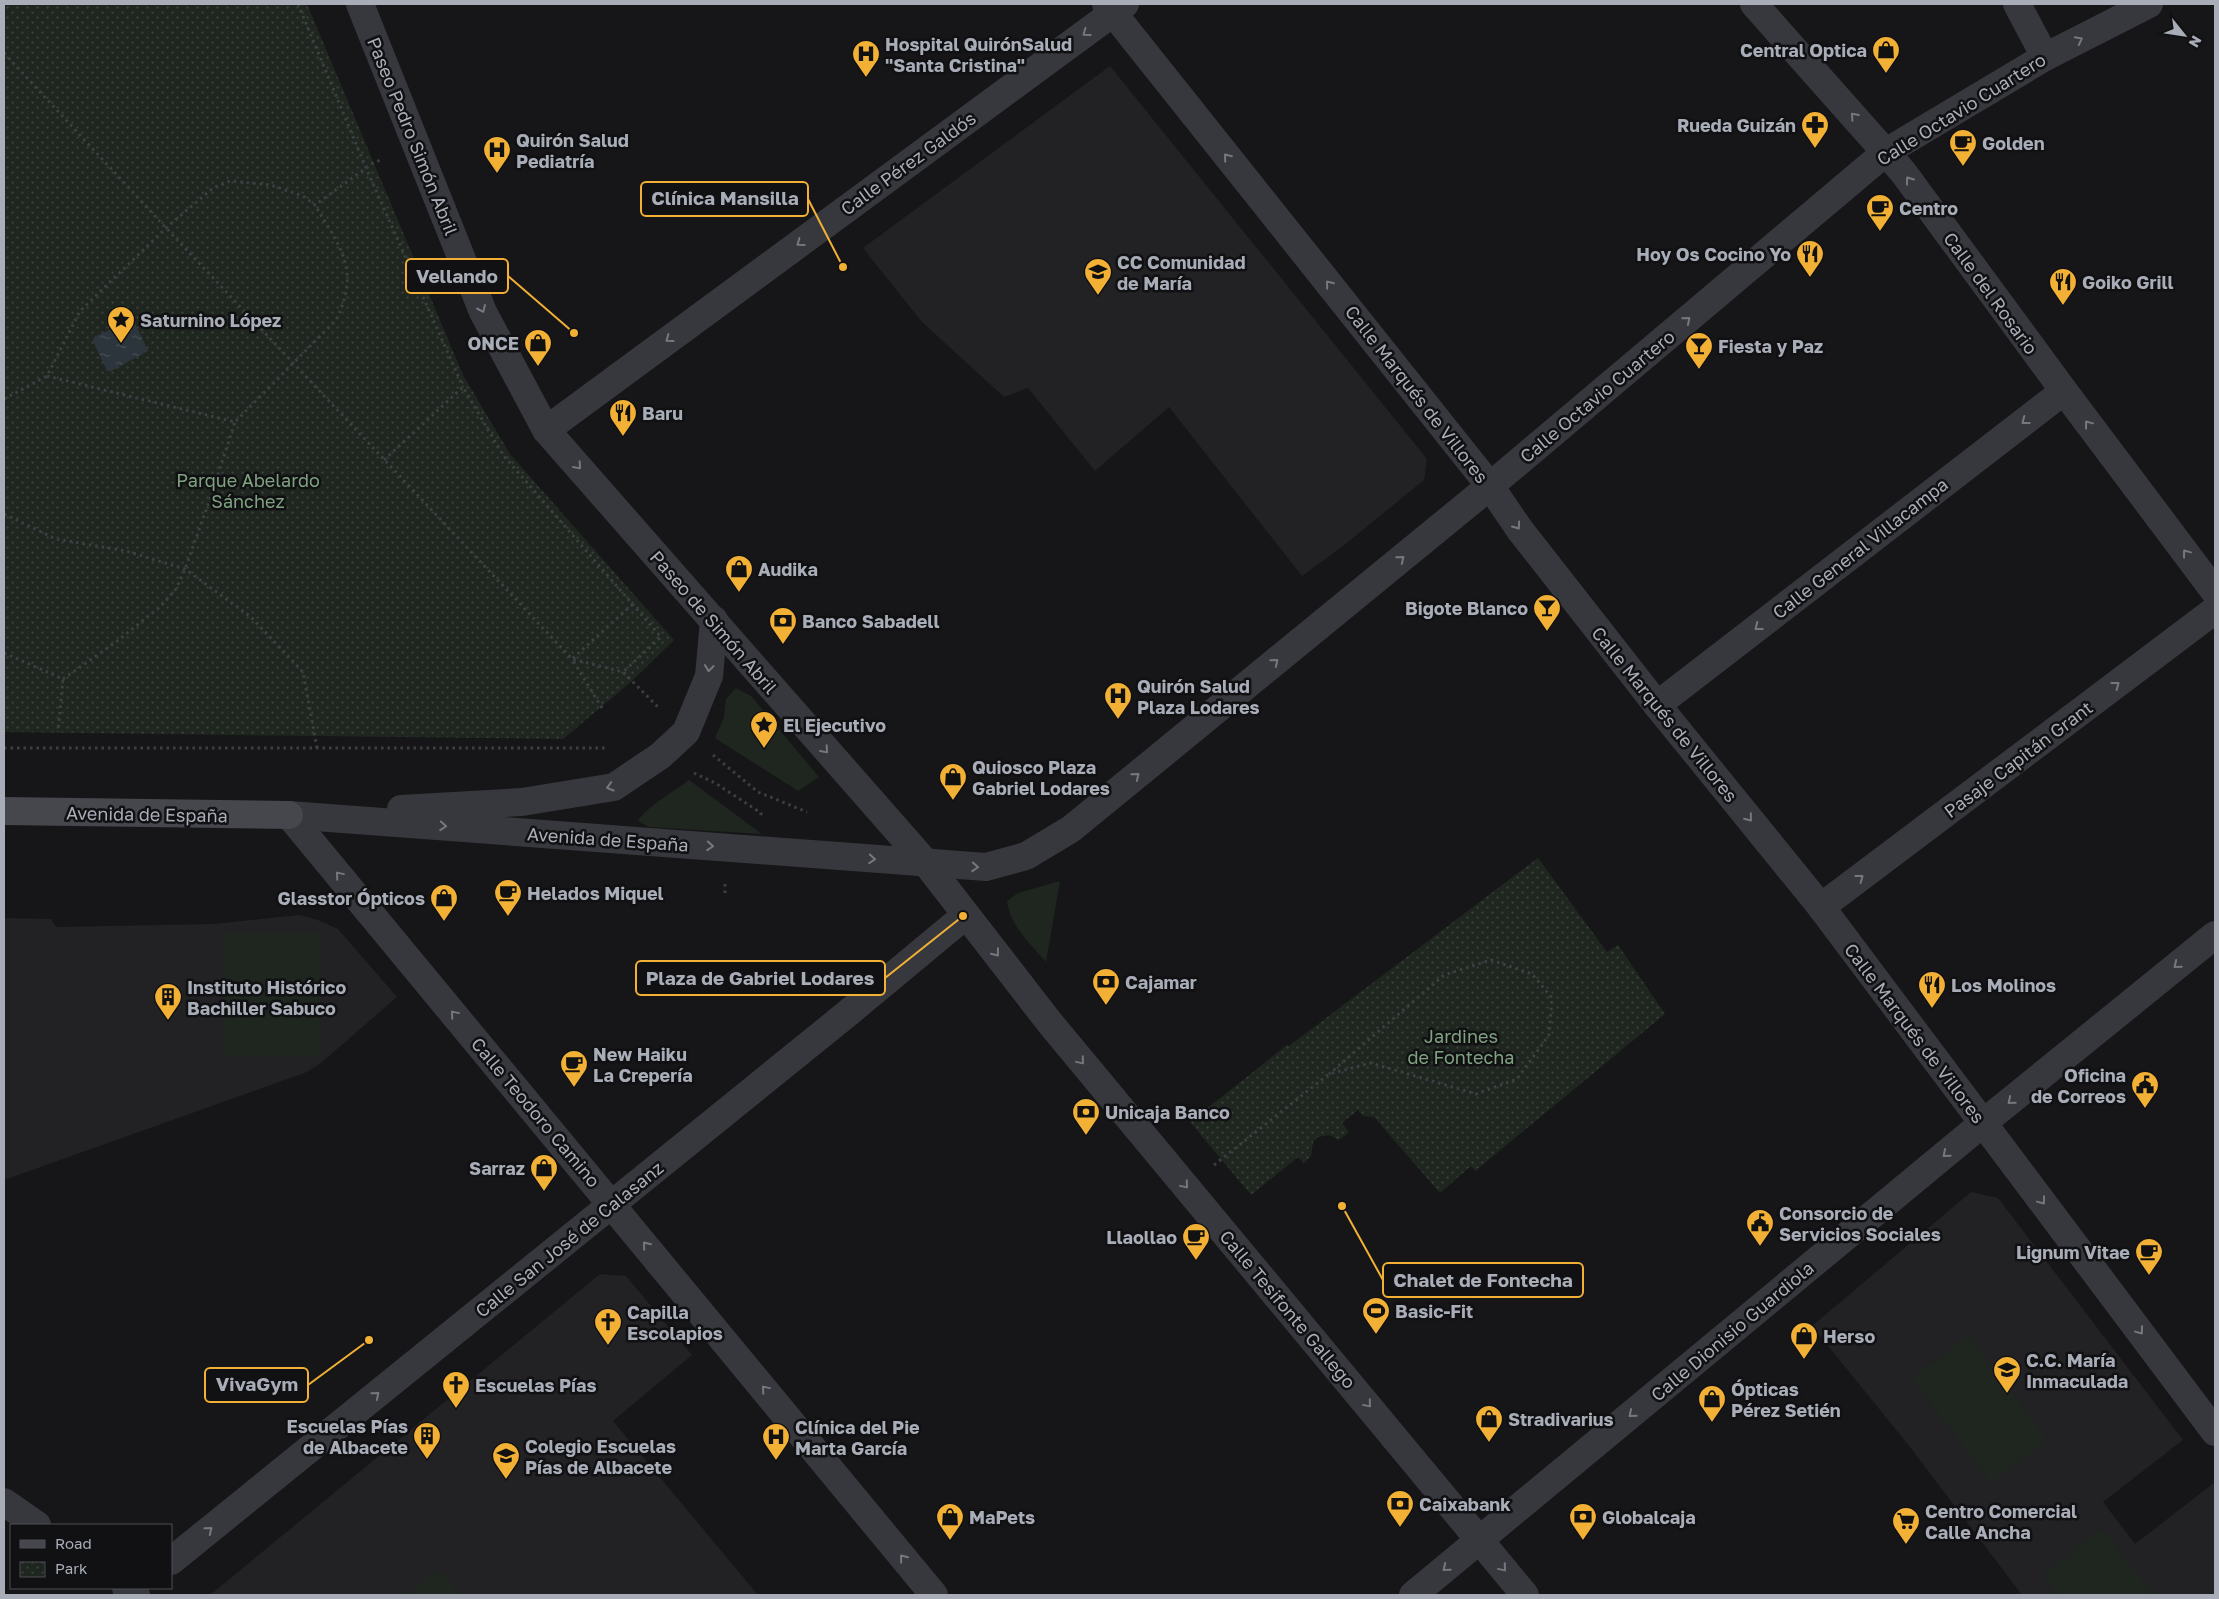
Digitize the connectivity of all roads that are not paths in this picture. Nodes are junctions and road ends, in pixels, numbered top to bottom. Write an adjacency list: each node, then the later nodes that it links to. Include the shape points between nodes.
1 (360, 4): 9 (street, Paseo Pedro Simón Abril, one-way to 9, via 483,312)
2 (1754, 4): 7 (street, Calle del Rosario, one-way to 2)
3 (2017, 4): 6 (street)
4 (2149, 4): 6 (street, Calle Octavio Cuartero, one-way to 4)
5 (1114, 7): 9 (street, Calle Pérez Galdós, one-way to 9); 10 (street, Calle Marqués de Villores, one-way to 5)
6 (2045, 57): 7 (street, Calle Octavio Cuartero)
7 (1886, 152): 8 (street, Calle del Rosario, one-way to 7); 10 (street, Calle Octavio Cuartero, one-way to 7)
8 (2064, 391): 11 (street, Calle del Rosario, one-way to 8); 14 (street, Calle General Villacampa, one-way to 14)
9 (546, 430): 13 (street, Paseo de Simón Abril, one-way to 13)
10 (1490, 486): 14 (street, Calle Marqués de Villores, one-way to 14, via 1520,530); 17 (street, Calle Octavio Cuartero, one-way to 10, via 986,867 1026,856 1071,829)
11 (2215, 592)
12 (2215, 610): 18 (street, Pasaje Capitán Grant, one-way to 12)
13 (714, 620): 16 (street, Avenida de España, one-way to 16, via 708,676 686,732 660,756 614,787 522,802); 17 (street, Paseo de Simón Abril, one-way to 17)
14 (1657, 705): 18 (street, Calle Marqués de Villores, one-way to 18)
15 (4, 811): 16 (main road, Avenida de España)
16 (290, 815): 17 (street, Avenida de España, one-way to 17); 22 (street, Calle Teodoro Camino, one-way to 16)
17 (926, 863): 19 (street, Paseo de Simón Abril)
18 (1821, 907): 21 (street, Calle Marqués de Villores)
19 (966, 915): 22 (street, Calle San José de Calasanz); 26 (street, Calle Tesifonte Gallego, one-way to 26, via 1050,1023)
20 (2215, 934): 21 (street, Calle Dionisio Guardiola, one-way to 21)
21 (1983, 1123): 23 (street, Calle Marqués de Villores, one-way to 23); 26 (street, Calle Dionisio Guardiola, one-way to 26)
22 (613, 1204): 27 (street, Calle San José de Calasanz, one-way to 22); 28 (street, Calle Teodoro Camino, one-way to 22)
23 (2215, 1432)
24 (4, 1502): 25 (street)
25 (36, 1524)
26 (1480, 1540): 29 (street, Calle Dionisio Guardiola, one-way to 29); 30 (street, Calle Tesifonte Gallego, one-way to 30)
27 (172, 1560)
28 (934, 1595)
29 (1413, 1595)
30 (1525, 1595)

